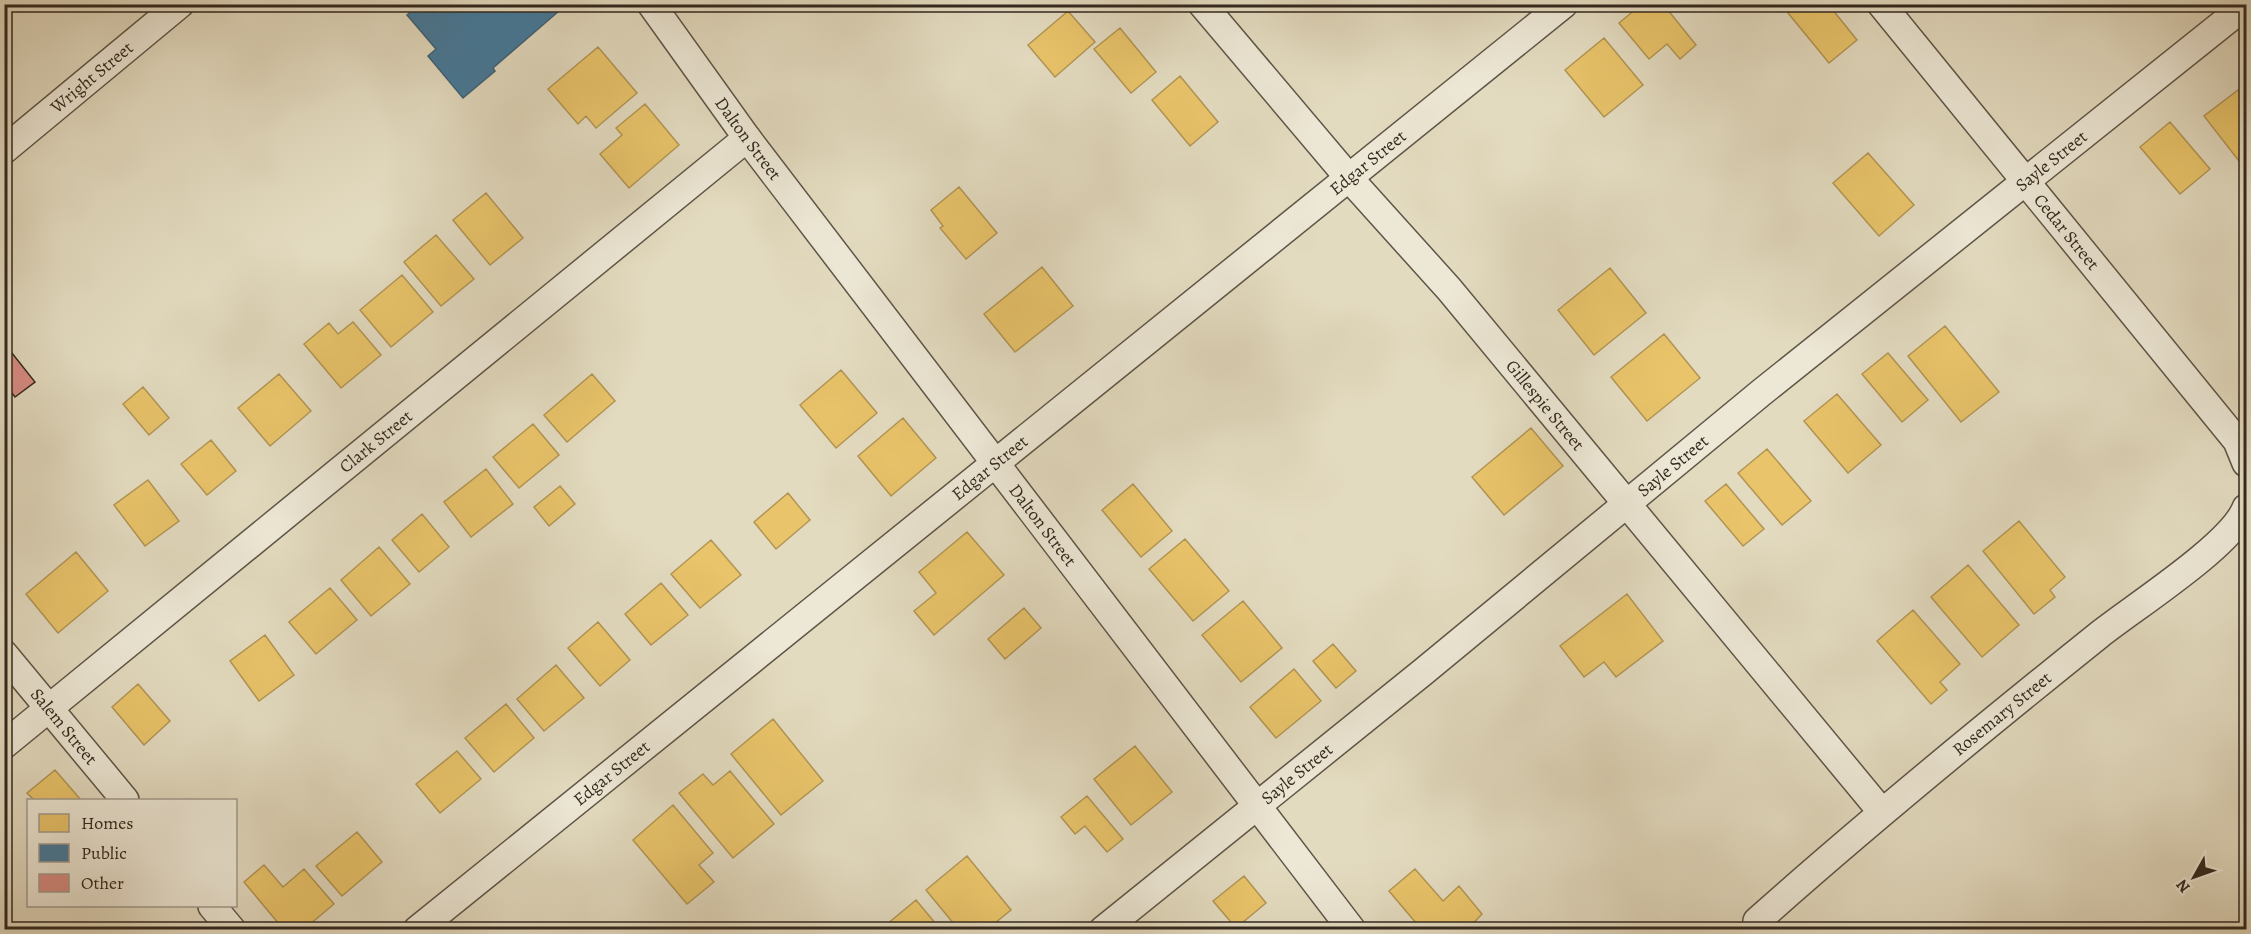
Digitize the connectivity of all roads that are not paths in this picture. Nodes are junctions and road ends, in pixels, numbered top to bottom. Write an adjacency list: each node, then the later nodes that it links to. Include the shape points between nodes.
1 (180, 4): 8 (street, Wright Street)
2 (651, 4): 7 (street, Dalton Street)
3 (1202, 4): 9 (street, Gillespie Street)
4 (1564, 4): 9 (street, Edgar Street)
5 (1881, 4): 10 (street, Cedar Street)
6 (2245, 5): 10 (street, Sayle Street)
7 (747, 138): 12 (street, Dalton Street); 16 (street, Clark Street)
8 (4, 150)
9 (1349, 178): 12 (street, Edgar Street); 13 (street, Gillespie Street, via 1449,289)
10 (2026, 180): 11 (street, Cedar Street, via 2237,441); 13 (street, Sayle Street)
11 (2247, 463)
12 (997, 464): 19 (street, Dalton Street); 24 (street, Edgar Street)
13 (1627, 503): 19 (street, Sayle Street); 20 (street, Gillespie Street)
14 (2246, 508): 20 (street, Rosemary Street, via 2241,521 2195,562)
15 (4, 654): 16 (street, Salem Street)
16 (49, 708): 17 (street, Clark Street); 18 (street, Salem Street)
17 (4, 745)
18 (123, 799)
19 (1258, 805): 25 (street, Sayle Street); 26 (street, Dalton Street)
20 (1881, 811): 22 (street, Rosemary Street)
21 (213, 907): 23 (street)
22 (1757, 921)
23 (232, 930)
24 (417, 930)
25 (1103, 930)
26 (1352, 930)

